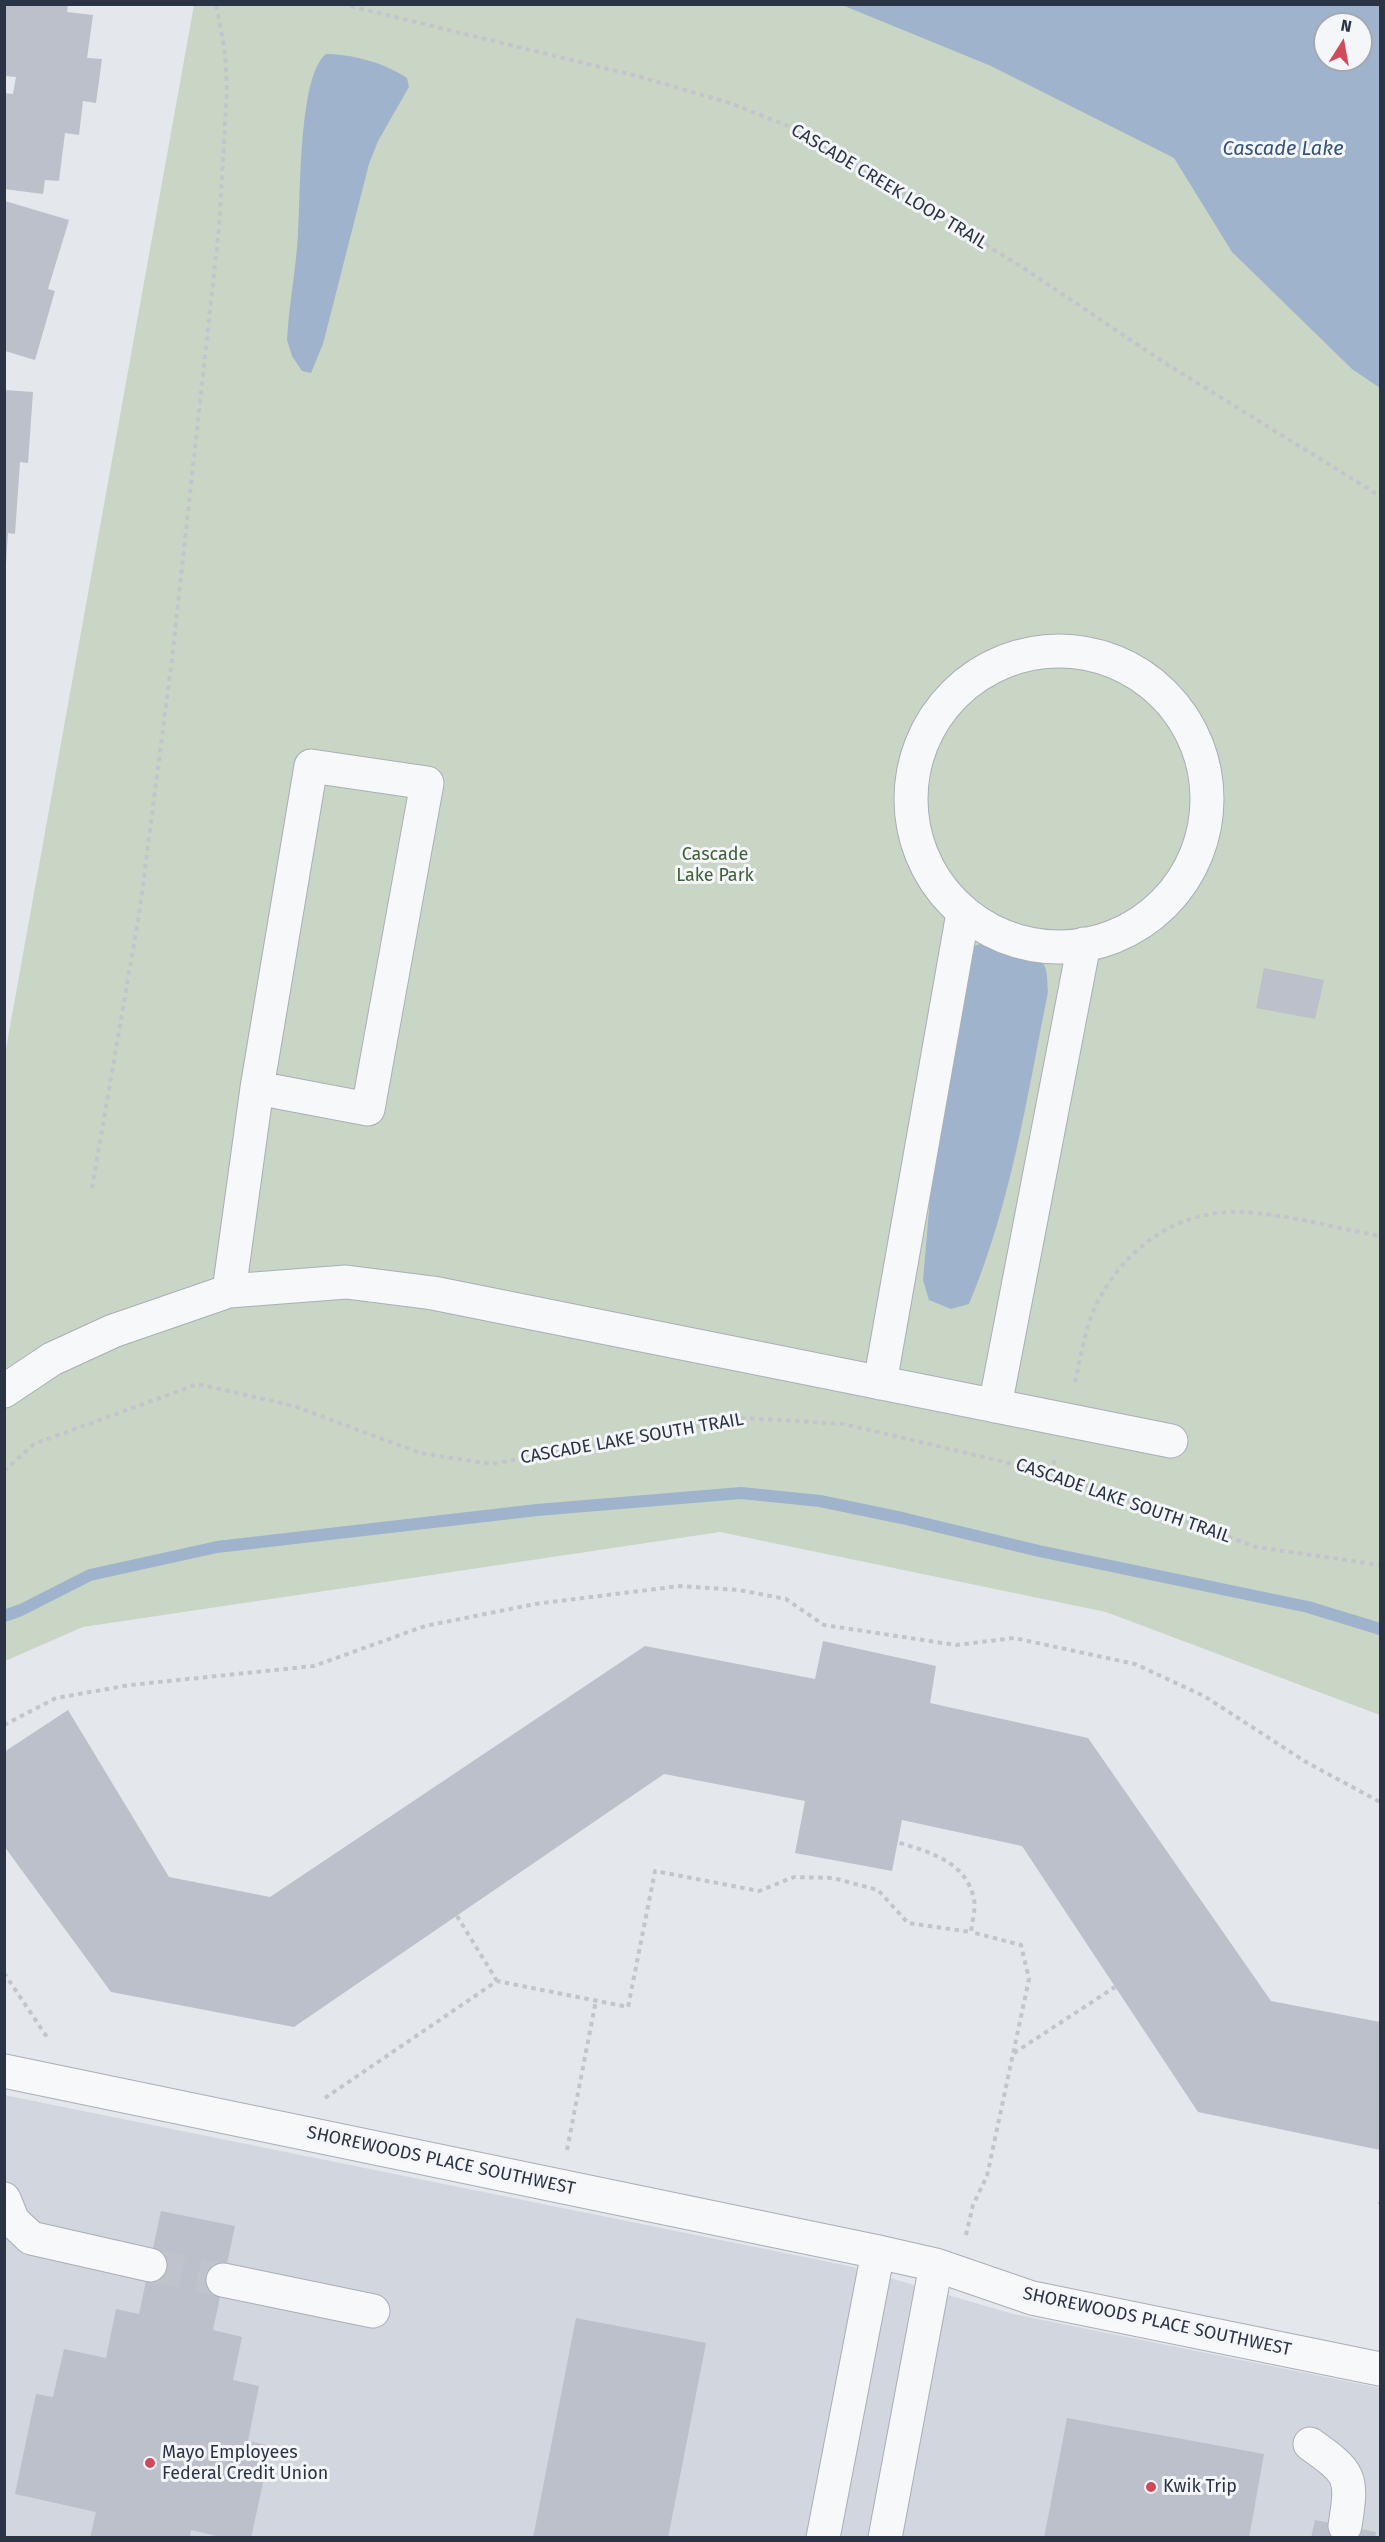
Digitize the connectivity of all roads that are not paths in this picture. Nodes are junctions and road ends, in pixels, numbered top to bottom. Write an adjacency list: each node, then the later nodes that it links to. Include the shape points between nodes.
1 (963, 914): 2 (street, via 1009,940 1059,948); 2 (street, via 931,877 913,830 911,779 926,731 956,691 999,663 1045,651 1093,655 1138,673 1174,705 1198,746 1209,793 1203,841 1182,884 1149,919 1106,940); 5 (street)
2 (1084, 944): 7 (street)
3 (257, 1089): 3 (street, via 311,766 427,783 368,1109); 4 (street)
4 (229, 1291): 5 (street, via 346,1282 393,1286); 6 (street, via 112,1331 52,1359)
5 (880, 1383): 7 (street)
6 (4, 1391)
7 (995, 1406): 8 (street)
8 (1171, 1441)
9 (6, 2077): 11 (street, SHOREWOODS PLACE SOUTHWEST)
10 (4, 2199): 12 (street, via 14,2221 31,2238)
11 (878, 2252): 13 (street, SHOREWOODS PLACE SOUTHWEST); 19 (street)
12 (150, 2265)
13 (936, 2265): 16 (street, SHOREWOODS PLACE SOUTHWEST, via 1032,2298); 20 (street)
14 (223, 2280): 15 (street)
15 (373, 2311)
16 (1380, 2369)
17 (1310, 2444): 18 (street, via 1340,2466 1347,2477 1349,2504)
18 (1345, 2526)
19 (823, 2538)
20 (885, 2538)

